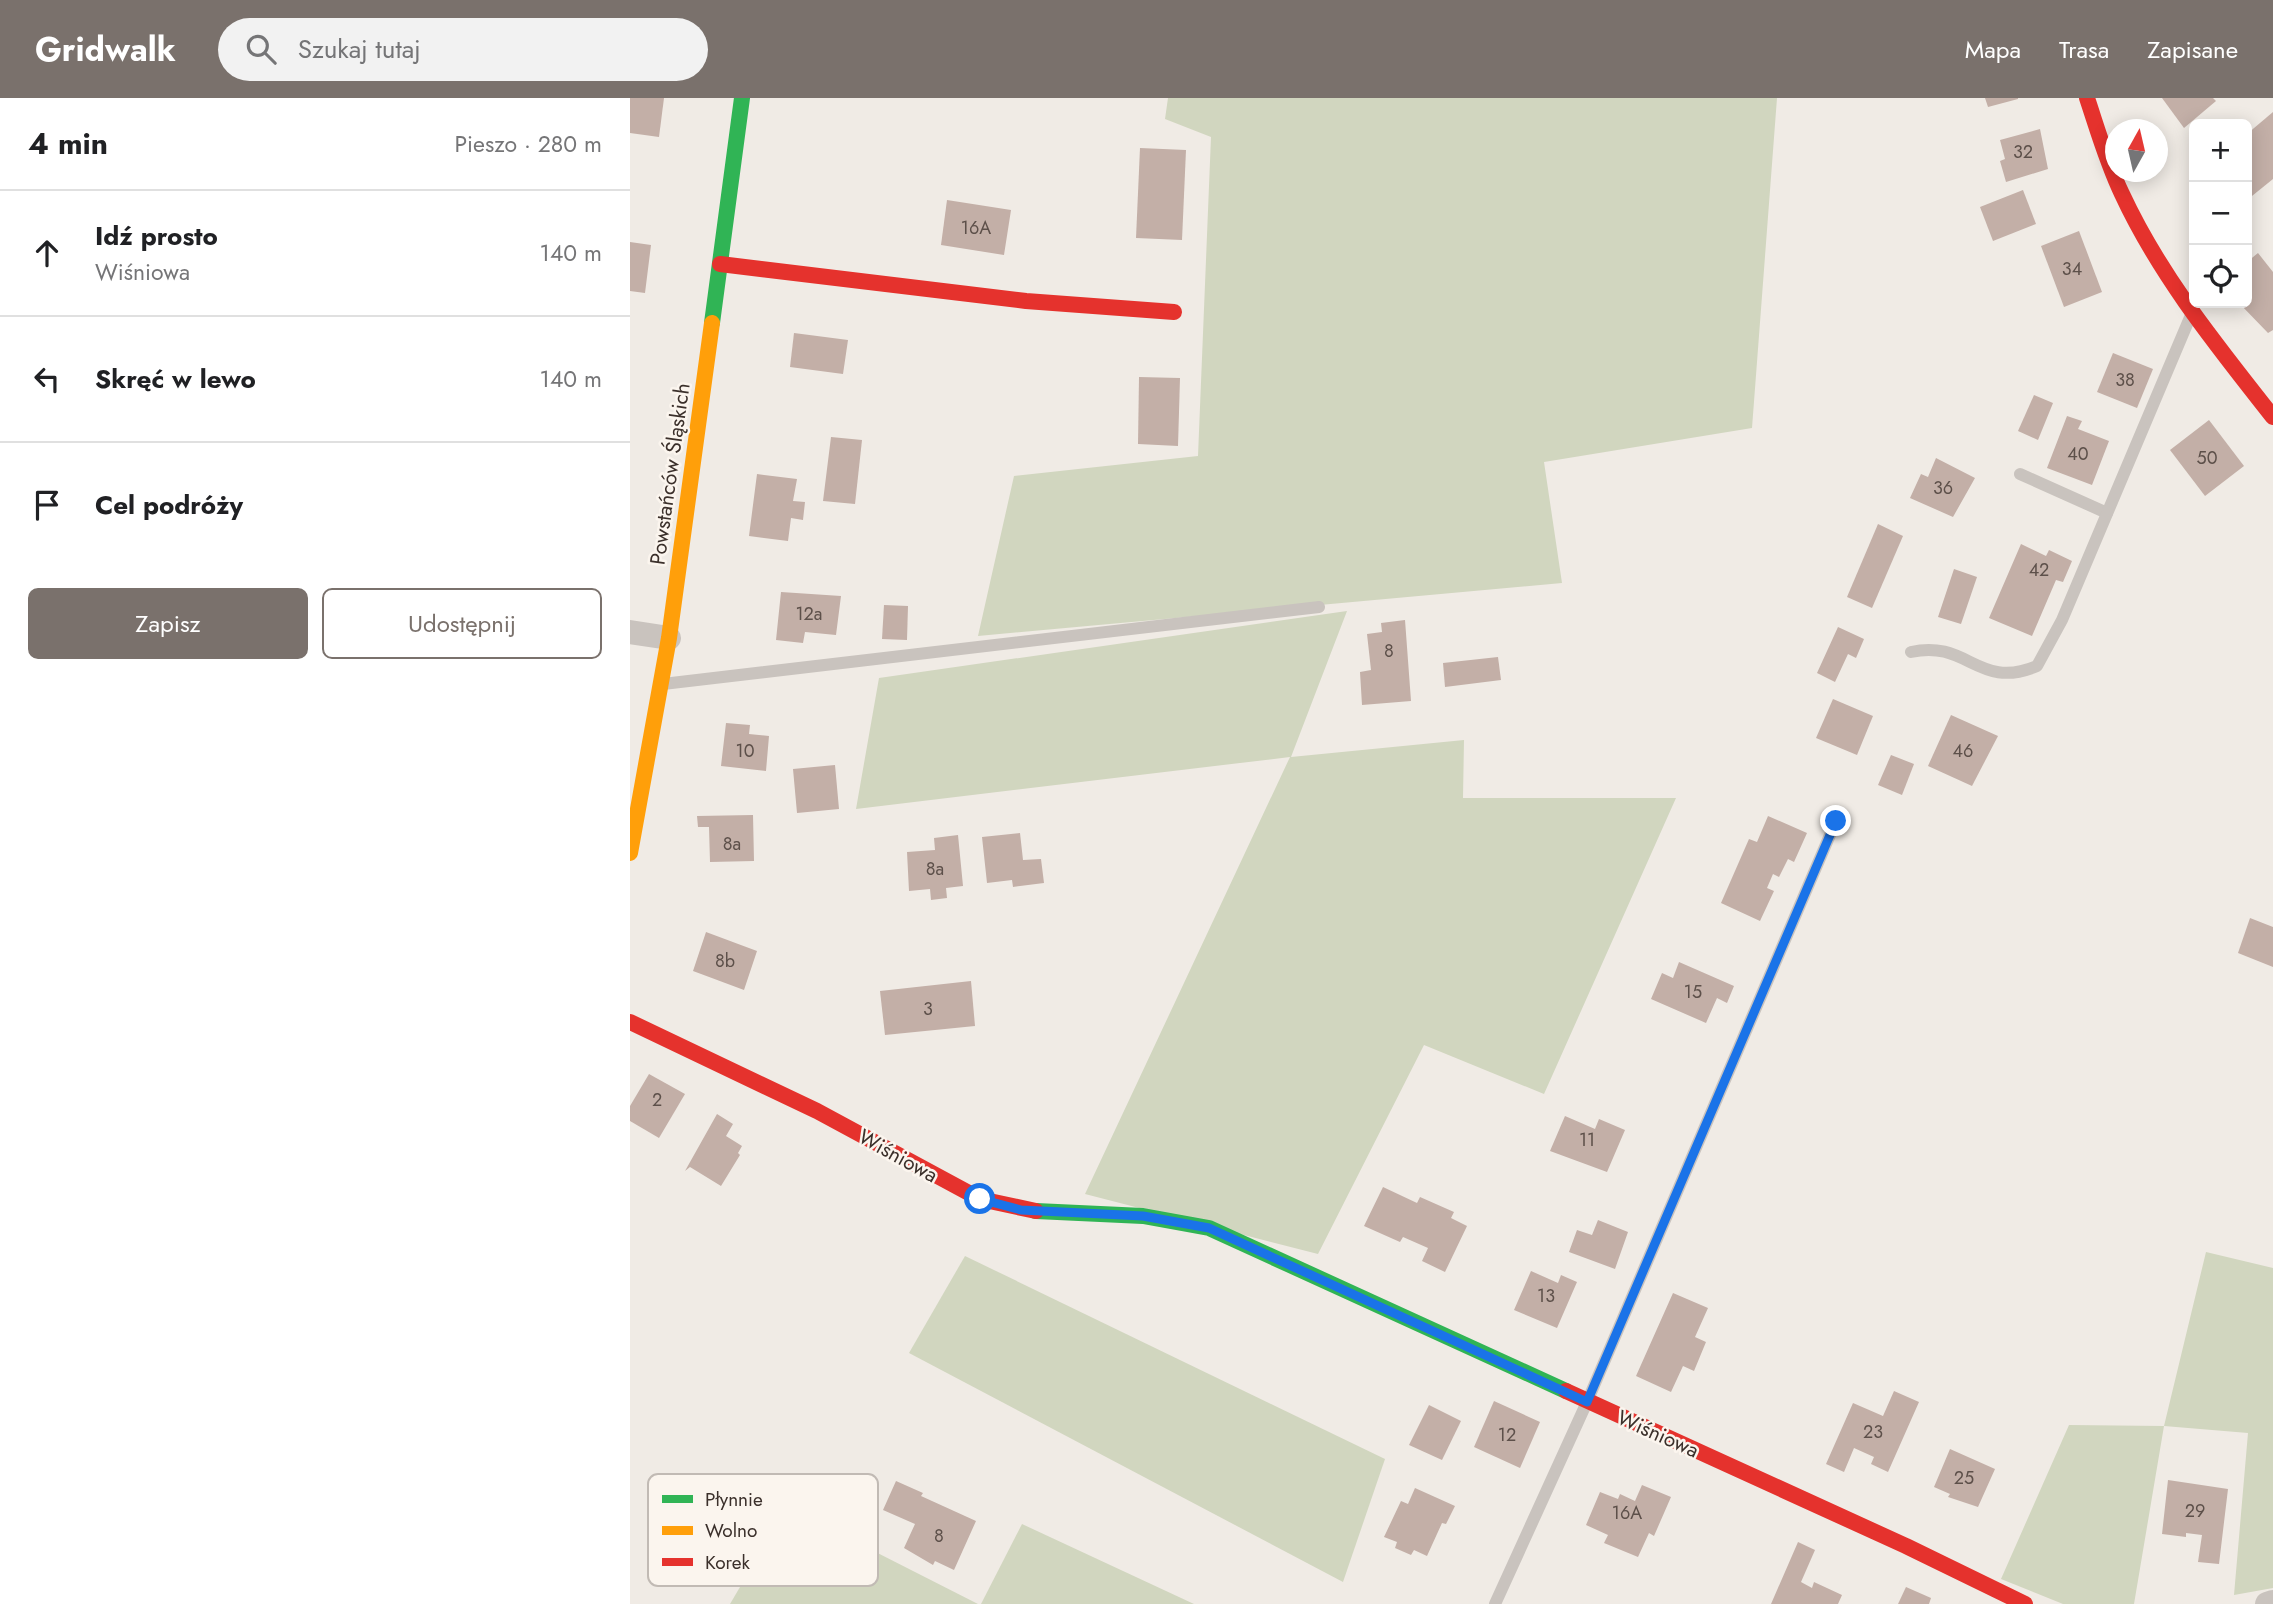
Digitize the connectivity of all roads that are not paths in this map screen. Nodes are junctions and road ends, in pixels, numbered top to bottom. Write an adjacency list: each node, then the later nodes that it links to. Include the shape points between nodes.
1 (741, 98): 3 (street, Powstańców Śląskich)
2 (2087, 98): 4 (street, via 2107,160 2130,208)
3 (720, 264): 5 (street, via 1026,301); 11 (street, Powstańców Śląskich)
4 (2193, 311): 6 (street); 8 (lane)
5 (1174, 312)
6 (2273, 417)
7 (2020, 474): 8 (lane)
8 (2106, 513): 12 (lane, via 2062,620 2037,666 2006,675 1987,671 1946,649)
9 (1320, 607): 13 (lane)
10 (630, 632): 11 (street)
11 (669, 638): 13 (street, Powstańców Śląskich)
12 (1911, 652)
13 (662, 684): 15 (street, Powstańców Śląskich)
14 (1836, 821): 17 (lane)
15 (630, 853)
16 (630, 1021): 17 (street, Wiśniowa, via 817,1111 980,1199 1021,1210 1143,1216 1209,1228)
17 (1587, 1402): 19 (lane); 20 (street, Wiśniowa)
18 (2273, 1602): 21 (street)
19 (1495, 1604)
20 (2025, 1604)
21 (2267, 1604)

